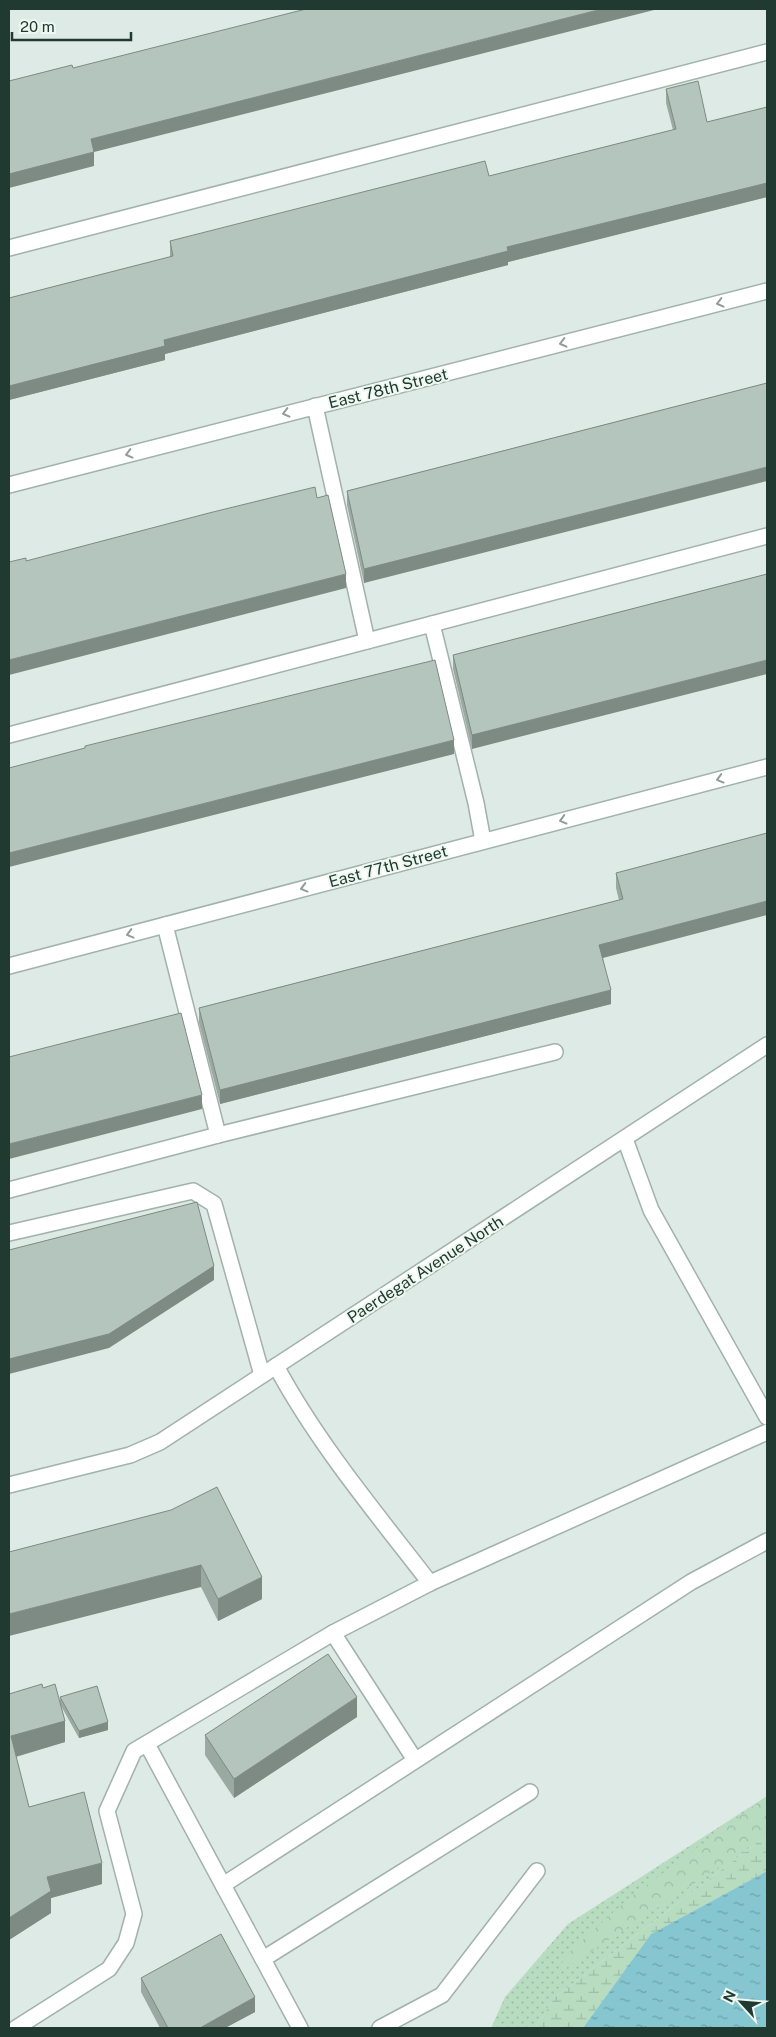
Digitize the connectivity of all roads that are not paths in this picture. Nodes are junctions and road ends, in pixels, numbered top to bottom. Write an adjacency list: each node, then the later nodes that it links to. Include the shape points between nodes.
1 (767, 52): 2 (street)
2 (9, 248)
3 (767, 290): 4 (street, East 78th Street, one-way to 4)
4 (314, 406): 5 (street, East 78th Street, one-way to 5); 8 (street)
5 (9, 485)
6 (767, 536): 7 (street)
7 (432, 624): 8 (street); 11 (street)
8 (367, 641): 9 (street)
9 (9, 734)
10 (767, 767): 11 (street, East 77th Street, one-way to 11)
11 (483, 841): 12 (street, East 77th Street, one-way to 12)
12 (165, 925): 13 (street, East 77th Street, one-way to 13); 16 (street)
13 (9, 966)
14 (767, 1045): 17 (street, Paerdegat Avenue North)
15 (555, 1052): 16 (street)
16 (218, 1135): 18 (street)
17 (625, 1139): 20 (street, Paerdegat Avenue North); 22 (street, via 651,1210)
18 (9, 1190)
19 (9, 1233): 21 (street, via 193,1191 214,1204)
20 (276, 1366): 21 (street, Paerdegat Avenue North); 26 (street, via 291,1394 369,1504)
21 (262, 1375): 24 (street, Paerdegat Avenue North, via 160,1442 130,1455)
22 (767, 1417)
23 (767, 1432): 26 (street)
24 (9, 1485)
25 (767, 1541): 29 (street, via 691,1582)
26 (430, 1583): 27 (street)
27 (333, 1633): 28 (street); 29 (street)
28 (147, 1744): 32 (street); 34 (street, via 134,1751 107,1811 134,1914 126,1943 109,1970)
29 (415, 1760): 32 (street)
30 (530, 1792): 33 (street)
31 (538, 1871): 36 (street, via 442,1994)
32 (223, 1885): 33 (street)
33 (263, 1959): 35 (street)
34 (16, 2028)
35 (300, 2028)
36 (380, 2028)

